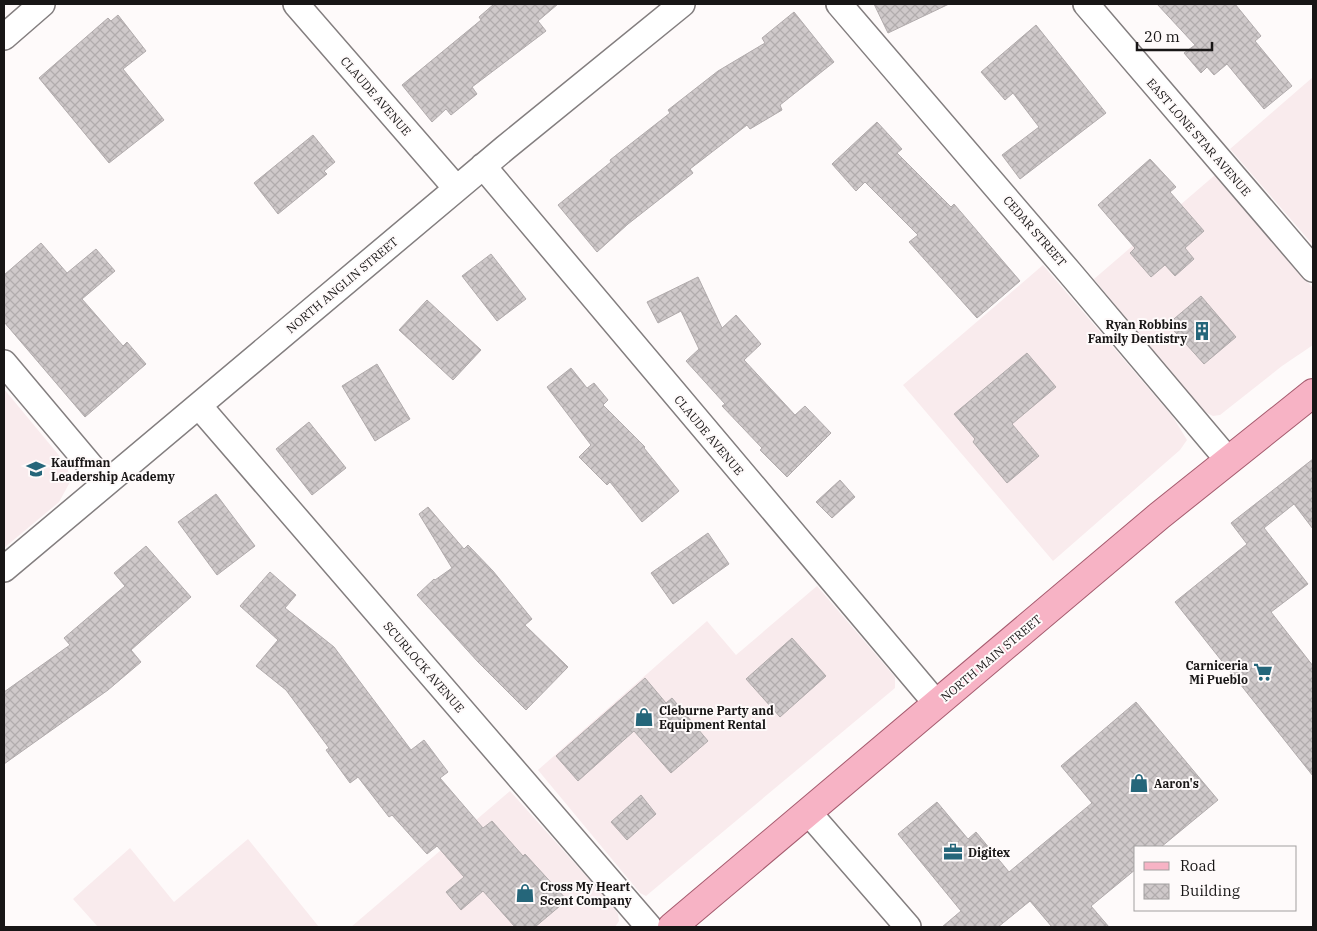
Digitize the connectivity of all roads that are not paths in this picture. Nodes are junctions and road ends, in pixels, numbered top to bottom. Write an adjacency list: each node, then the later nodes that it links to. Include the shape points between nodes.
1 (42, 4): 6 (street)
2 (296, 4): 8 (street, CLAUDE AVENUE)
3 (682, 4): 7 (street, NORTH ANGLIN STREET)
4 (839, 4): 13 (street, CEDAR STREET)
5 (1086, 4): 9 (street, EAST LONE STAR AVENUE)
6 (4, 37)
7 (483, 166): 8 (street, NORTH ANGLIN STREET); 16 (street, CLAUDE AVENUE)
8 (456, 188): 12 (street, NORTH ANGLIN STREET)
9 (1313, 269)
10 (4, 363): 14 (street)
11 (1313, 393): 13 (main road, NORTH MAIN STREET)
12 (199, 406): 14 (street, NORTH ANGLIN STREET); 18 (street, SCURLOCK AVENUE)
13 (1228, 460): 16 (main road, NORTH MAIN STREET)
14 (105, 483): 15 (street, NORTH ANGLIN STREET)
15 (4, 569)
16 (936, 703): 17 (main road, NORTH MAIN STREET)
17 (808, 812): 19 (main road, NORTH MAIN STREET); 20 (street)
18 (649, 927)
19 (672, 927)
20 (908, 927)

